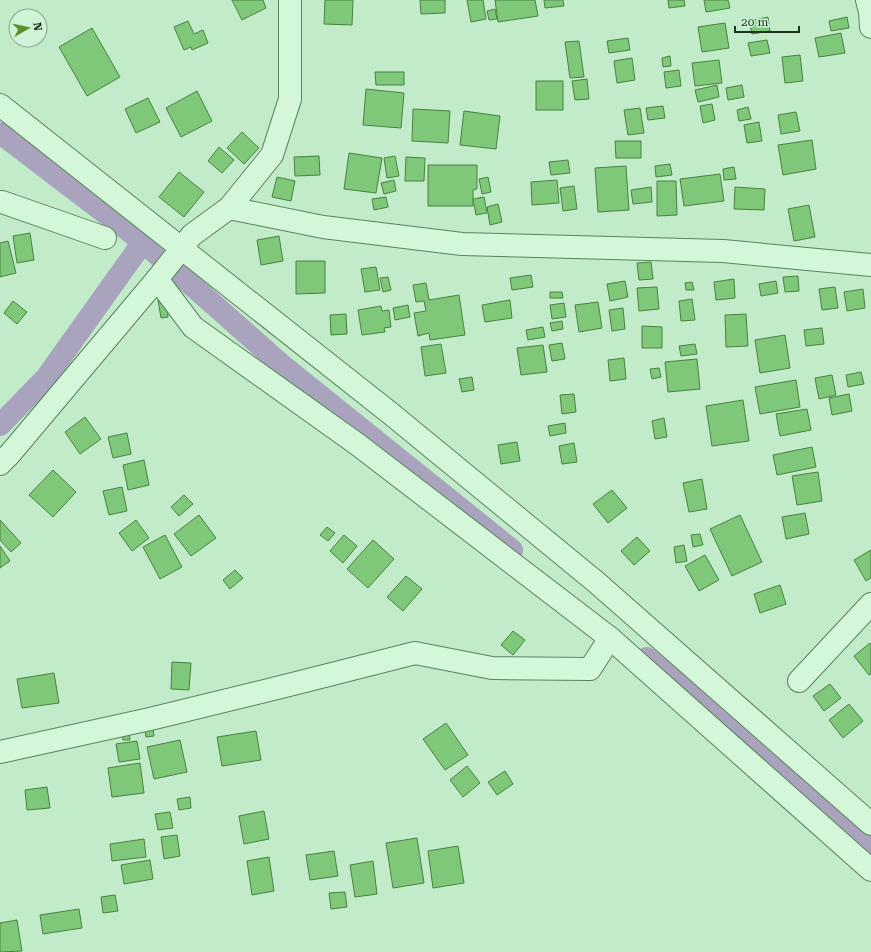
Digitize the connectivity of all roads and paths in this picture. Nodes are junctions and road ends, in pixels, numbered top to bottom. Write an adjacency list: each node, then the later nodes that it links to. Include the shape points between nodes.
1 (290, 0): 6 (street, via 290,99 272,155)
2 (867, 0): 3 (street)
3 (871, 27)
4 (0, 105): 8 (street)
5 (0, 202): 7 (street)
6 (229, 208): 8 (street, via 192,235); 9 (street, via 323,228 462,244 723,251)
7 (105, 238)
8 (181, 250): 10 (street); 16 (street, via 390,413 596,582)
9 (871, 265)
10 (158, 278): 11 (street); 13 (street, via 193,327 357,444)
11 (0, 464)
12 (871, 604): 14 (street)
13 (610, 638): 15 (street, via 590,669 492,668 415,653 281,688); 17 (street)
14 (799, 681)
15 (0, 752)
16 (871, 824)
17 (871, 870)

